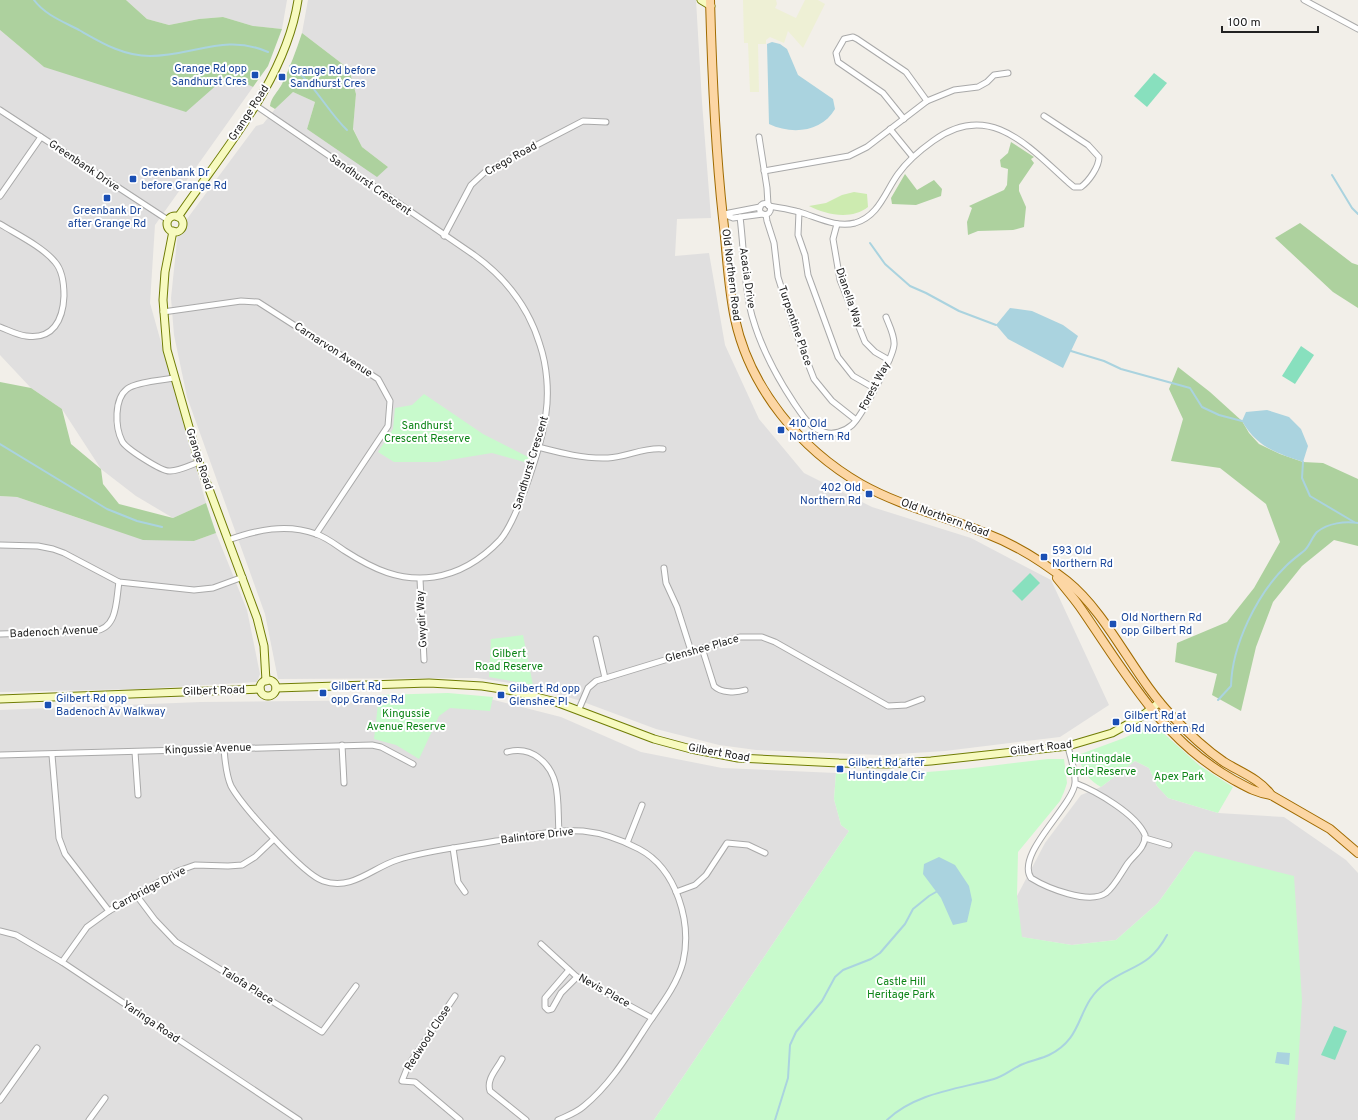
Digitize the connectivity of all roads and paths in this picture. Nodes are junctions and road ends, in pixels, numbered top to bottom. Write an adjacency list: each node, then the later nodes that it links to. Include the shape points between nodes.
1 (298, 0): 8 (main road, Grange Road, via 288,44 278,67)
2 (701, 0): 4 (main road)
3 (1304, 0): 5 (street)
4 (710, 3): 21 (main road, Old Northern Road, via 717,162)
5 (1358, 29)
6 (1008, 73): 7 (street, via 994,75 978,87 954,90)
7 (928, 101): 11 (street); 11 (street, via 906,72 857,39 844,39 836,53 838,62 883,92)
8 (255, 105): 22 (main road, Grange Road); 28 (street, Sandhurst Crescent)
9 (0, 110): 14 (street, Greenbank Drive)
10 (1044, 116): 16 (street, via 1088,145 1099,157 1099,163 1086,184 1081,187 1074,187 1031,148 1010,134 985,125 965,125 942,134)
11 (904, 118): 13 (street)
12 (606, 122): 28 (street, Crego Road, via 583,121 485,172 471,185)
13 (890, 129): 16 (street); 17 (street, via 864,149 849,156)
14 (41, 137): 18 (street); 24 (street, Greenbank Drive)
15 (759, 137): 17 (street, Turpentine Place)
16 (912, 156): 26 (street, via 873,213 856,223)
17 (764, 171): 19 (street, Turpentine Place, via 768,188)
18 (0, 196)
19 (766, 208): 20 (street); 21 (street); 23 (street); 35 (street, Turpentine Place, via 778,277 814,379 832,401)
20 (799, 212): 26 (street); 34 (street, via 798,234 808,275 838,357 853,376)
21 (723, 214): 23 (street, via 733,218); 44 (main road, Old Northern Road, via 731,294 744,349 755,375 787,422 830,464 862,485 987,533)
22 (178, 216): 24 (main road); 27 (main road, via 182,220 182,226 178,231)
23 (740, 217): 36 (street, Acacia Drive, via 752,316 774,373 802,415 814,428)
24 (168, 220): 27 (main road, via 168,227)
25 (0, 224): 31 (street, via 55,262 64,285 64,303 58,324 45,334 26,336)
26 (837, 224): 32 (street, Dianella Way, via 833,239 840,280 864,342)
27 (173, 231): 29 (main road, Grange Road, via 165,272)
28 (444, 236): 37 (street, Sandhurst Crescent, via 498,274 518,297 535,330 544,361 547,398)
29 (163, 312): 33 (main road, Grange Road, via 167,350); 40 (street, Carnarvon Avenue, via 241,301 258,302 378,379 390,401 388,426)
30 (886, 317): 32 (street, Forest Way, via 894,344)
31 (0, 327)
32 (889, 360): 34 (street, Forest Way)
33 (174, 378): 39 (main road, Grange Road); 39 (street, via 127,388 120,396 118,428 122,442 164,470 170,471)
34 (874, 388): 35 (street, Forest Way)
35 (856, 420): 36 (street, Forest Way, via 845,430)
36 (823, 432)
37 (538, 447): 38 (street, via 570,456 608,458 653,448); 46 (street, Sandhurst Crescent, via 518,508 501,539 468,566 448,574)
38 (663, 449)
39 (199, 462): 41 (main road, Grange Road)
40 (316, 534): 41 (street, Sandhurst Crescent, via 278,528 253,531); 46 (street, Sandhurst Crescent, via 380,571)
41 (228, 540): 45 (main road, Grange Road)
42 (0, 545): 47 (street, via 53,549)
43 (664, 568): 51 (street, via 666,583 677,607)
44 (1052, 571): 60 (main road, Old Northern Road, via 1088,602); 62 (main road, Old Northern Road)
45 (243, 577): 47 (street, via 213,588 194,590); 54 (main road, Grange Road, via 260,632 266,662)
46 (420, 578): 52 (street, Gwydir Way)
47 (119, 582): 48 (street, Badenoch Avenue, via 112,620 105,629)
48 (0, 634)
49 (596, 639): 53 (street)
50 (702, 648): 51 (street, Glenshee Place); 57 (street, via 716,688 732,692); 59 (street, Glenshee Place, via 740,637 762,637 888,706 906,705)
51 (691, 651): 53 (street, Glenshee Place)
52 (424, 660)
53 (605, 678): 61 (street, Glenshee Place, via 588,688)
54 (266, 681): 55 (main road, via 273,683); 56 (main road)
55 (276, 688): 56 (main road, via 273,694 267,696 262,694); 61 (main road, Gilbert Road, via 468,684 508,690)
56 (260, 689): 58 (main road, Gilbert Road)
57 (745, 690)
58 (0, 699)
59 (922, 699)
60 (1160, 702): 62 (main road, Gilbert Road); 74 (main road, Old Northern Road, via 1212,753 1264,786)
61 (579, 709): 64 (main road, Gilbert Road, via 654,739 738,758 887,764)
62 (1150, 709): 64 (main road, Gilbert Road, via 1112,733); 74 (main road, Old Northern Road, via 1182,742 1210,765 1260,794)
63 (342, 744): 65 (street, Kingussie Avenue); 70 (street, Kingussie Avenue, via 380,747); 71 (street)
64 (1068, 746): 72 (street)
65 (224, 749): 66 (street, Kingussie Avenue); 78 (street, Balintore Drive, via 230,784)
66 (135, 752): 69 (street, Kingussie Avenue); 73 (street)
67 (507, 752): 76 (street, via 520,750 534,754 548,764 554,774 556,785)
68 (0, 755): 69 (street, Kingussie Avenue)
69 (52, 755): 87 (street, via 59,838 65,854)
70 (412, 764)
71 (344, 783)
72 (1075, 783): 77 (street, via 1094,790 1119,808 1140,826); 77 (street, via 1066,802 1036,847 1028,867 1031,878 1082,898 1100,897 1110,890 1128,862 1142,847)
73 (138, 795)
74 (1271, 795): 83 (main road, Old Northern Road, via 1330,829)
75 (642, 805): 79 (street)
76 (559, 832): 79 (street, Balintore Drive, via 598,834); 81 (street, Balintore Drive)
77 (1145, 838): 80 (street)
78 (274, 839): 81 (street, Balintore Drive, via 305,871 315,878 337,884 360,879 382,865 398,859); 86 (street, Carrbridge Drive, via 242,865 195,865 178,871)
79 (627, 844): 85 (street, Balintore Drive, via 652,858 663,870)
80 (1169, 845)
81 (453, 848): 84 (street, via 458,882)
82 (765, 853): 85 (street, via 748,845 727,843 706,875 696,885)
83 (1358, 853)
84 (465, 892)
85 (676, 892): 95 (street, Balintore Drive, via 683,912 686,939 682,963 672,989)
86 (137, 896): 87 (street, Carrbridge Drive); 93 (street, Talofa Place, via 176,942 322,1032)
87 (109, 911): 90 (street, Carrbridge Drive, via 87,927)
88 (0, 930): 90 (street, Yaringa Road, via 16,935)
89 (541, 944): 91 (street, Nevis Place)
90 (62, 962): 101 (street, Yaringa Road)
91 (569, 970): 92 (street, Nevis Place); 92 (street, via 545,998 545,1007 548,1010 552,1009 561,993)
92 (577, 977): 95 (street, Nevis Place)
93 (356, 986)
94 (455, 996): 102 (street, Redwood Close, via 408,1066 402,1081 415,1082)
95 (652, 1018): 104 (street, Balintore Drive, via 608,1083 582,1108)
96 (36, 1048): 99 (street)
97 (502, 1059): 103 (street, via 490,1079 490,1091)
98 (105, 1098): 100 (street)
99 (0, 1100)
100 (90, 1120)
101 (299, 1120)
102 (460, 1120)
103 (526, 1120)
104 (558, 1120)

